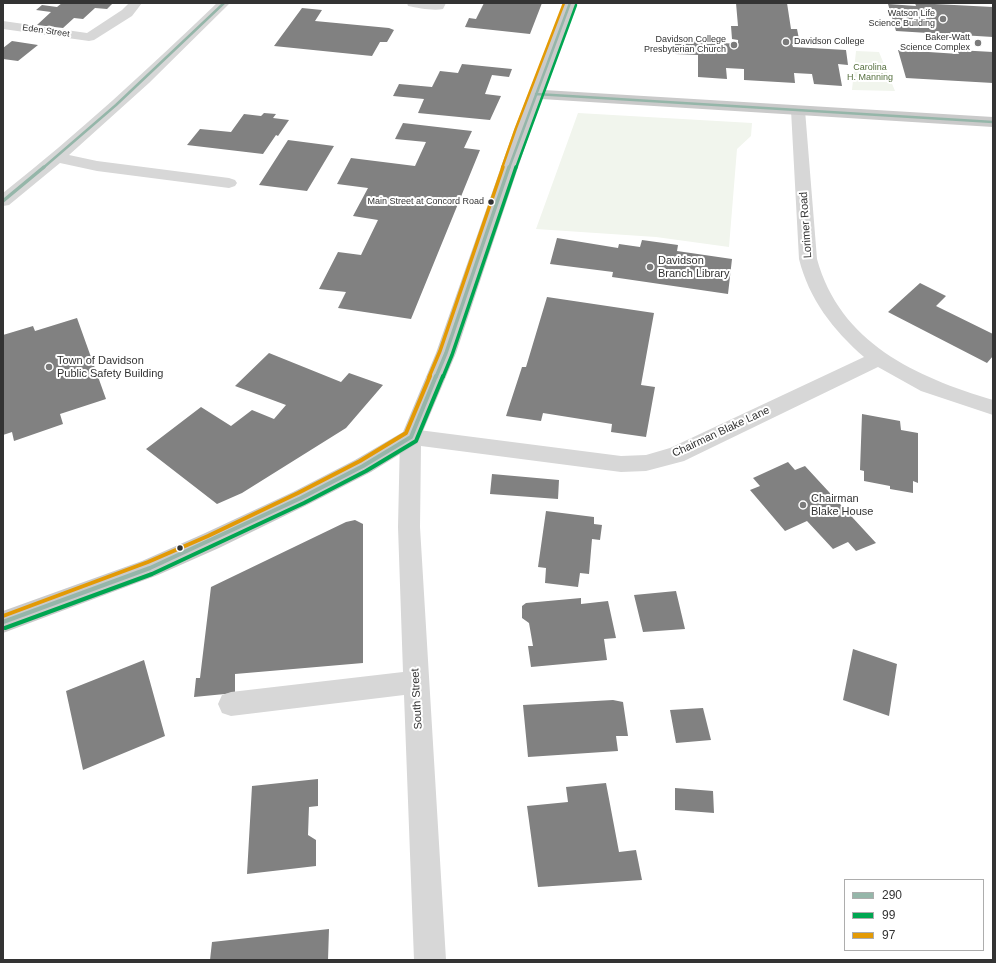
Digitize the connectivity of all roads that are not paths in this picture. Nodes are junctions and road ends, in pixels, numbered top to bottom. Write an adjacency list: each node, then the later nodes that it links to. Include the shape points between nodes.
1 (136, 3): 7 (street, Eden Street, via 127,13 89,37)
2 (413, 3): 4 (street)
3 (570, 3): 8 (main road)
4 (439, 4)
5 (202, 6): 6 (street)
6 (221, 6): 11 (street, via 128,95)
7 (3, 25)
8 (536, 94): 9 (main road); 16 (main road, via 446,353)
9 (798, 110): 10 (main road); 14 (street, Lorimer Road, via 810,270 825,302 849,333)
10 (993, 122)
11 (56, 157): 12 (street, via 97,166); 13 (street)
12 (229, 183)
13 (3, 201)
14 (880, 358): 15 (street, Lorimer Road, via 907,376 955,396); 16 (street, Chairman Blake Lane, via 676,455 646,463 621,464)
15 (993, 408)
16 (411, 437): 17 (main road, via 363,466 211,542 150,568); 18 (street, South Street, via 409,527)
17 (3, 622)
18 (416, 682): 19 (street); 20 (street, South Street)
19 (230, 704)
20 (430, 960)

